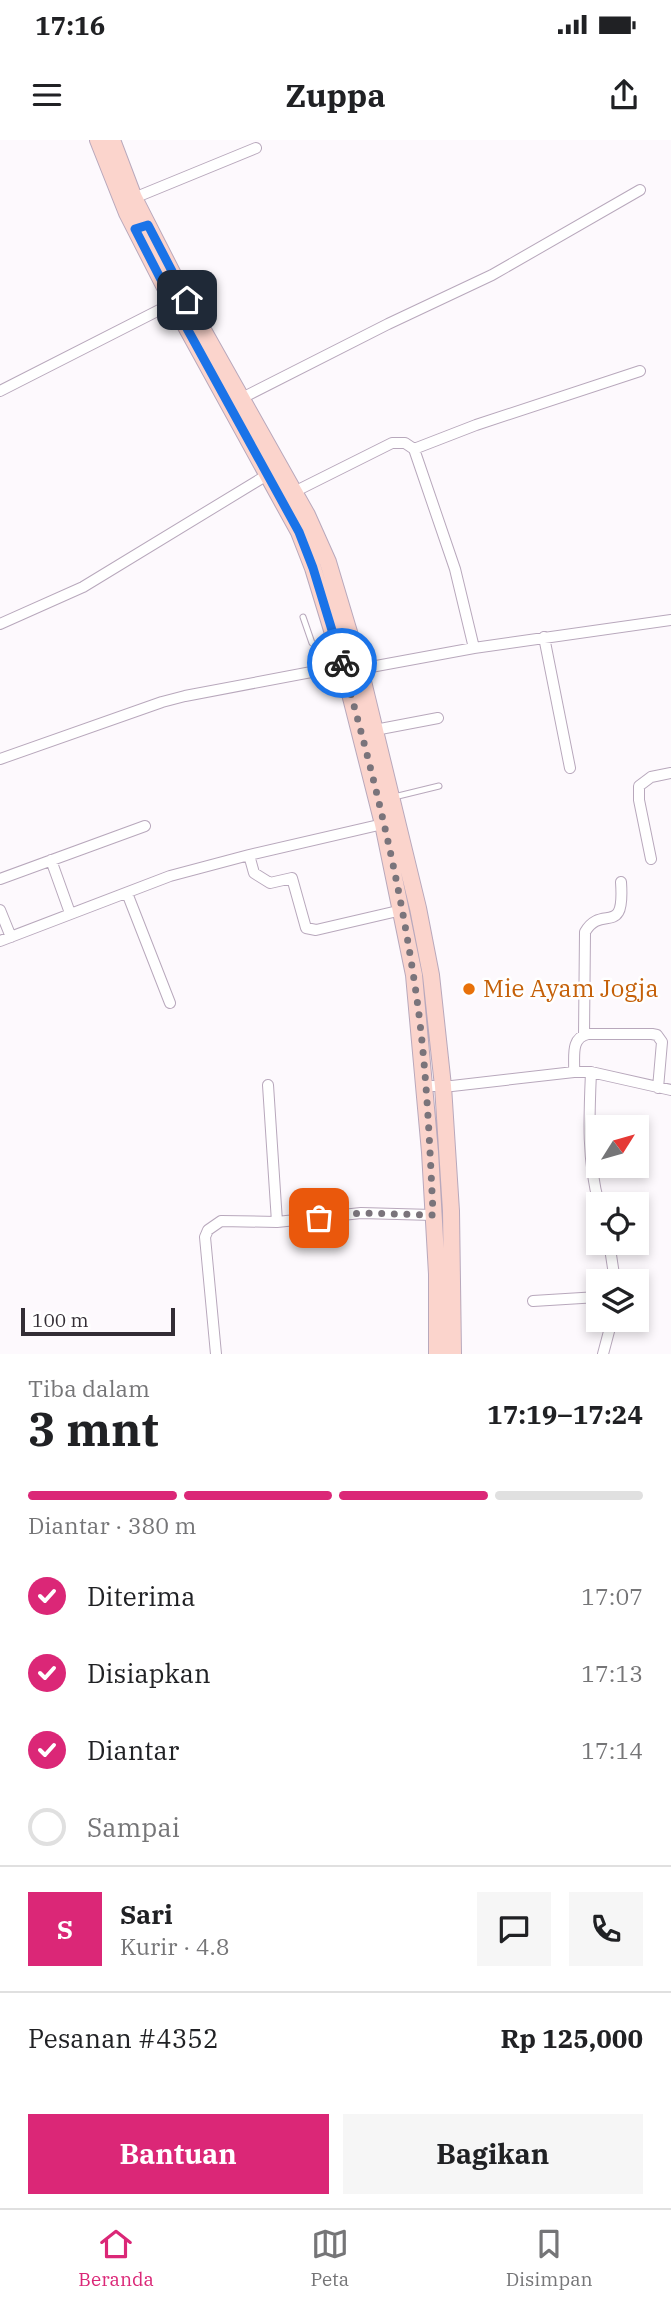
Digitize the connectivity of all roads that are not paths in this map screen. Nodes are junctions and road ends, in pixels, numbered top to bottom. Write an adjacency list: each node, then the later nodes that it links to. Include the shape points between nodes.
1 (98, 140): 6 (main road)
2 (112, 140): 5 (main road)
3 (256, 148): 5 (street)
4 (639, 190): 10 (street, via 492,275)
5 (134, 198): 6 (main road)
6 (141, 227): 7 (main road); 10 (main road)
7 (173, 303): 9 (street); 12 (main road)
8 (640, 371): 11 (street)
9 (0, 391)
10 (242, 398): 12 (main road)
11 (414, 449): 13 (street, via 392,443); 19 (street, via 455,569)
12 (274, 472): 13 (main road); 16 (street, via 83,587); 18 (main road, via 313,568)
13 (294, 492): 21 (main road, via 328,562)
14 (303, 617): 18 (lane, via 318,648)
15 (671, 620): 17 (street)
16 (0, 624)
17 (544, 637): 19 (street); 25 (street)
18 (336, 644): 20 (main road)
19 (474, 648): 21 (street)
20 (343, 666): 21 (street); 24 (street, via 162,702); 29 (main road)
21 (360, 669): 23 (main road)
22 (438, 718): 23 (street)
23 (375, 730): 28 (main road)
24 (0, 759)
25 (570, 768)
26 (671, 774): 32 (street, via 651,777 639,786)
27 (439, 786): 28 (lane)
28 (392, 797): 47 (main road, via 431,975)
29 (383, 824): 31 (street); 38 (main road)
30 (145, 826): 33 (street)
31 (249, 855): 36 (street); 38 (street, via 254,873 270,883 292,878 306,928 316,930)
32 (651, 859)
33 (51, 860): 34 (street); 39 (street)
34 (0, 880)
35 (621, 882): 42 (street, via 620,912 592,923 585,932)
36 (127, 893): 39 (street); 41 (street)
37 (0, 910): 40 (street)
38 (402, 910): 46 (main road)
39 (70, 914): 40 (street)
40 (5, 939)
41 (170, 1003)
42 (584, 1035): 43 (street, via 575,1041); 48 (street, via 657,1035 662,1042)
43 (574, 1072): 44 (street); 47 (street)
44 (591, 1073): 48 (street); 50 (street, via 588,1138)
45 (268, 1085): 53 (street)
46 (425, 1086): 47 (street); 52 (main road)
47 (443, 1086): 51 (main road)
48 (658, 1088): 49 (street)
49 (671, 1090)
50 (596, 1192)
51 (451, 1212): 52 (main road); 59 (main road)
52 (433, 1213): 53 (street, via 360,1213); 58 (main road)
53 (277, 1222): 57 (street, via 221,1221 208,1230)
54 (586, 1298): 55 (street)
55 (533, 1301)
56 (609, 1332): 60 (street)
57 (216, 1354)
58 (436, 1354)
59 (453, 1354)
60 (603, 1354)

